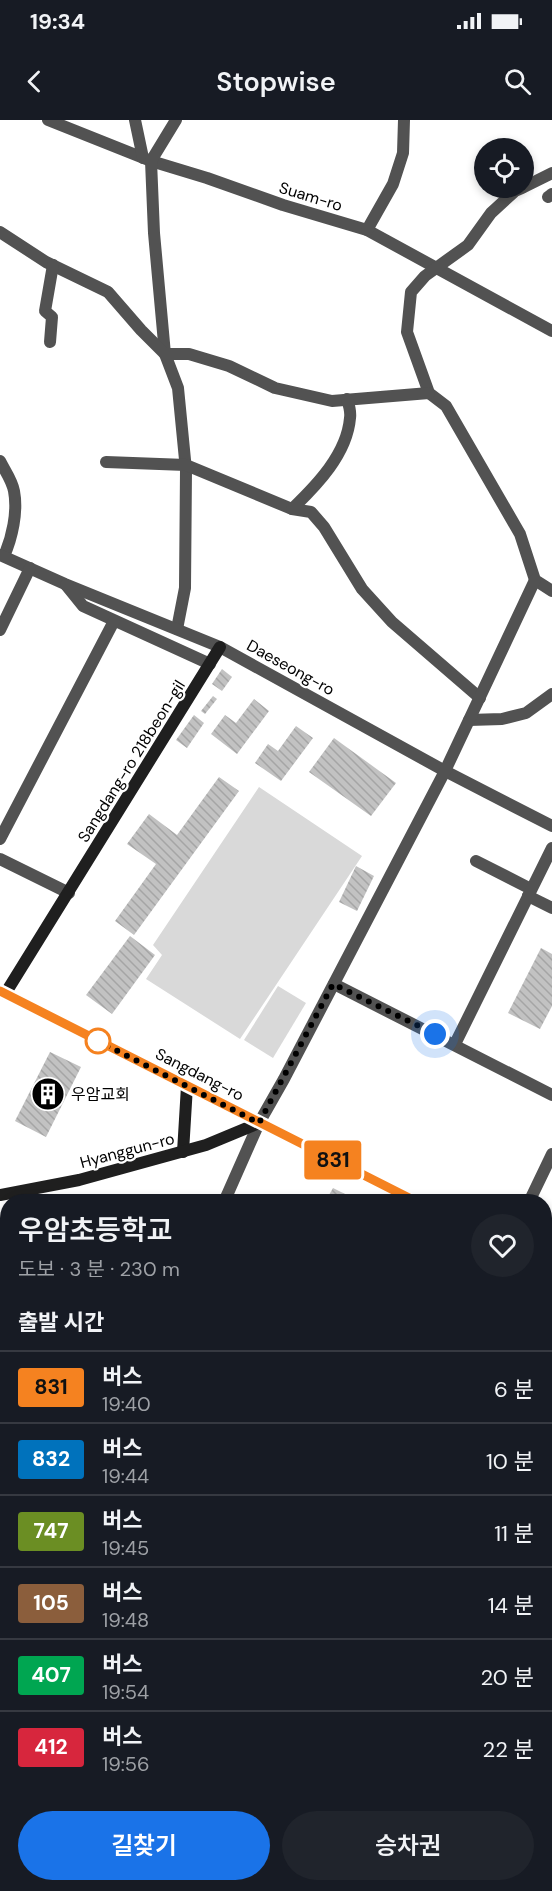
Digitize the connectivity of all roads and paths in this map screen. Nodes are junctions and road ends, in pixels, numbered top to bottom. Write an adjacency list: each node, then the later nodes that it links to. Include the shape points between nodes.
1 (48, 120): 5 (street, Suam-ro)
2 (135, 120): 5 (street)
3 (176, 120): 5 (street)
4 (404, 120): 9 (street, via 403,153 393,184)
5 (147, 160): 9 (street, Suam-ro); 15 (street)
6 (552, 173): 7 (street)
7 (534, 182)
8 (507, 198): 12 (street, via 468,245)
9 (367, 230): 12 (street, Suam-ro)
10 (0, 232): 11 (street)
11 (53, 265): 14 (street, via 45,311 52,317); 15 (street, via 108,292)
12 (436, 267): 13 (street, Suam-ro); 16 (street, via 411,292 407,332)
13 (552, 331)
14 (50, 342)
15 (165, 354): 17 (street, via 189,354 229,366 275,388 332,401); 20 (street, via 178,388)
16 (429, 393): 17 (street); 24 (street, via 446,406 520,534)
17 (347, 399): 21 (street, via 351,417 342,447 315,486)
18 (0, 461): 22 (street, Daeseong-ro, via 15,493 12,537)
19 (106, 462): 20 (street)
20 (186, 465): 21 (street); 28 (street, via 185,588)
21 (292, 508): 33 (street, via 311,512 362,589 392,622)
22 (2, 556): 23 (street, Daeseong-ro)
23 (30, 568): 25 (street, Daeseong-ro); 29 (street)
24 (535, 580): 26 (street); 33 (street)
25 (65, 584): 27 (street, via 83,606); 28 (street, Daeseong-ro)
26 (552, 591)
27 (114, 621): 31 (street); 37 (street)
28 (177, 629): 30 (street, Daeseong-ro)
29 (0, 630)
30 (220, 647): 31 (street, Sangdang-ro 218beon-gil); 35 (street, Daeseong-ro)
31 (210, 664): 41 (street, Sangdang-ro 218beon-gil)
32 (552, 694): 34 (street, via 526,713 502,719)
33 (480, 698): 34 (street)
34 (469, 720): 35 (street)
35 (445, 771): 36 (street, Daeseong-ro); 44 (street)
36 (552, 826)
37 (0, 839)
38 (552, 848): 42 (street)
39 (0, 859): 41 (street)
40 (476, 861): 42 (street)
41 (69, 893): 45 (street, Sangdang-ro 218beon-gil)
42 (530, 893): 43 (street); 46 (street)
43 (552, 908)
44 (333, 984): 46 (street); 49 (street)
45 (2, 996): 47 (street, Sangdang-ro)
46 (455, 1044): 48 (street)
47 (187, 1086): 49 (street, Sangdang-ro); 50 (street)
48 (552, 1095)
49 (259, 1123): 50 (street, Hyanggun-ro); 53 (street); 54 (street, Sangdang-ro)
50 (183, 1152): 52 (street, Hyanggun-ro, via 79,1180)
51 (552, 1154): 55 (street)
52 (5, 1194)
53 (228, 1194)
54 (401, 1194)
55 (533, 1194)

